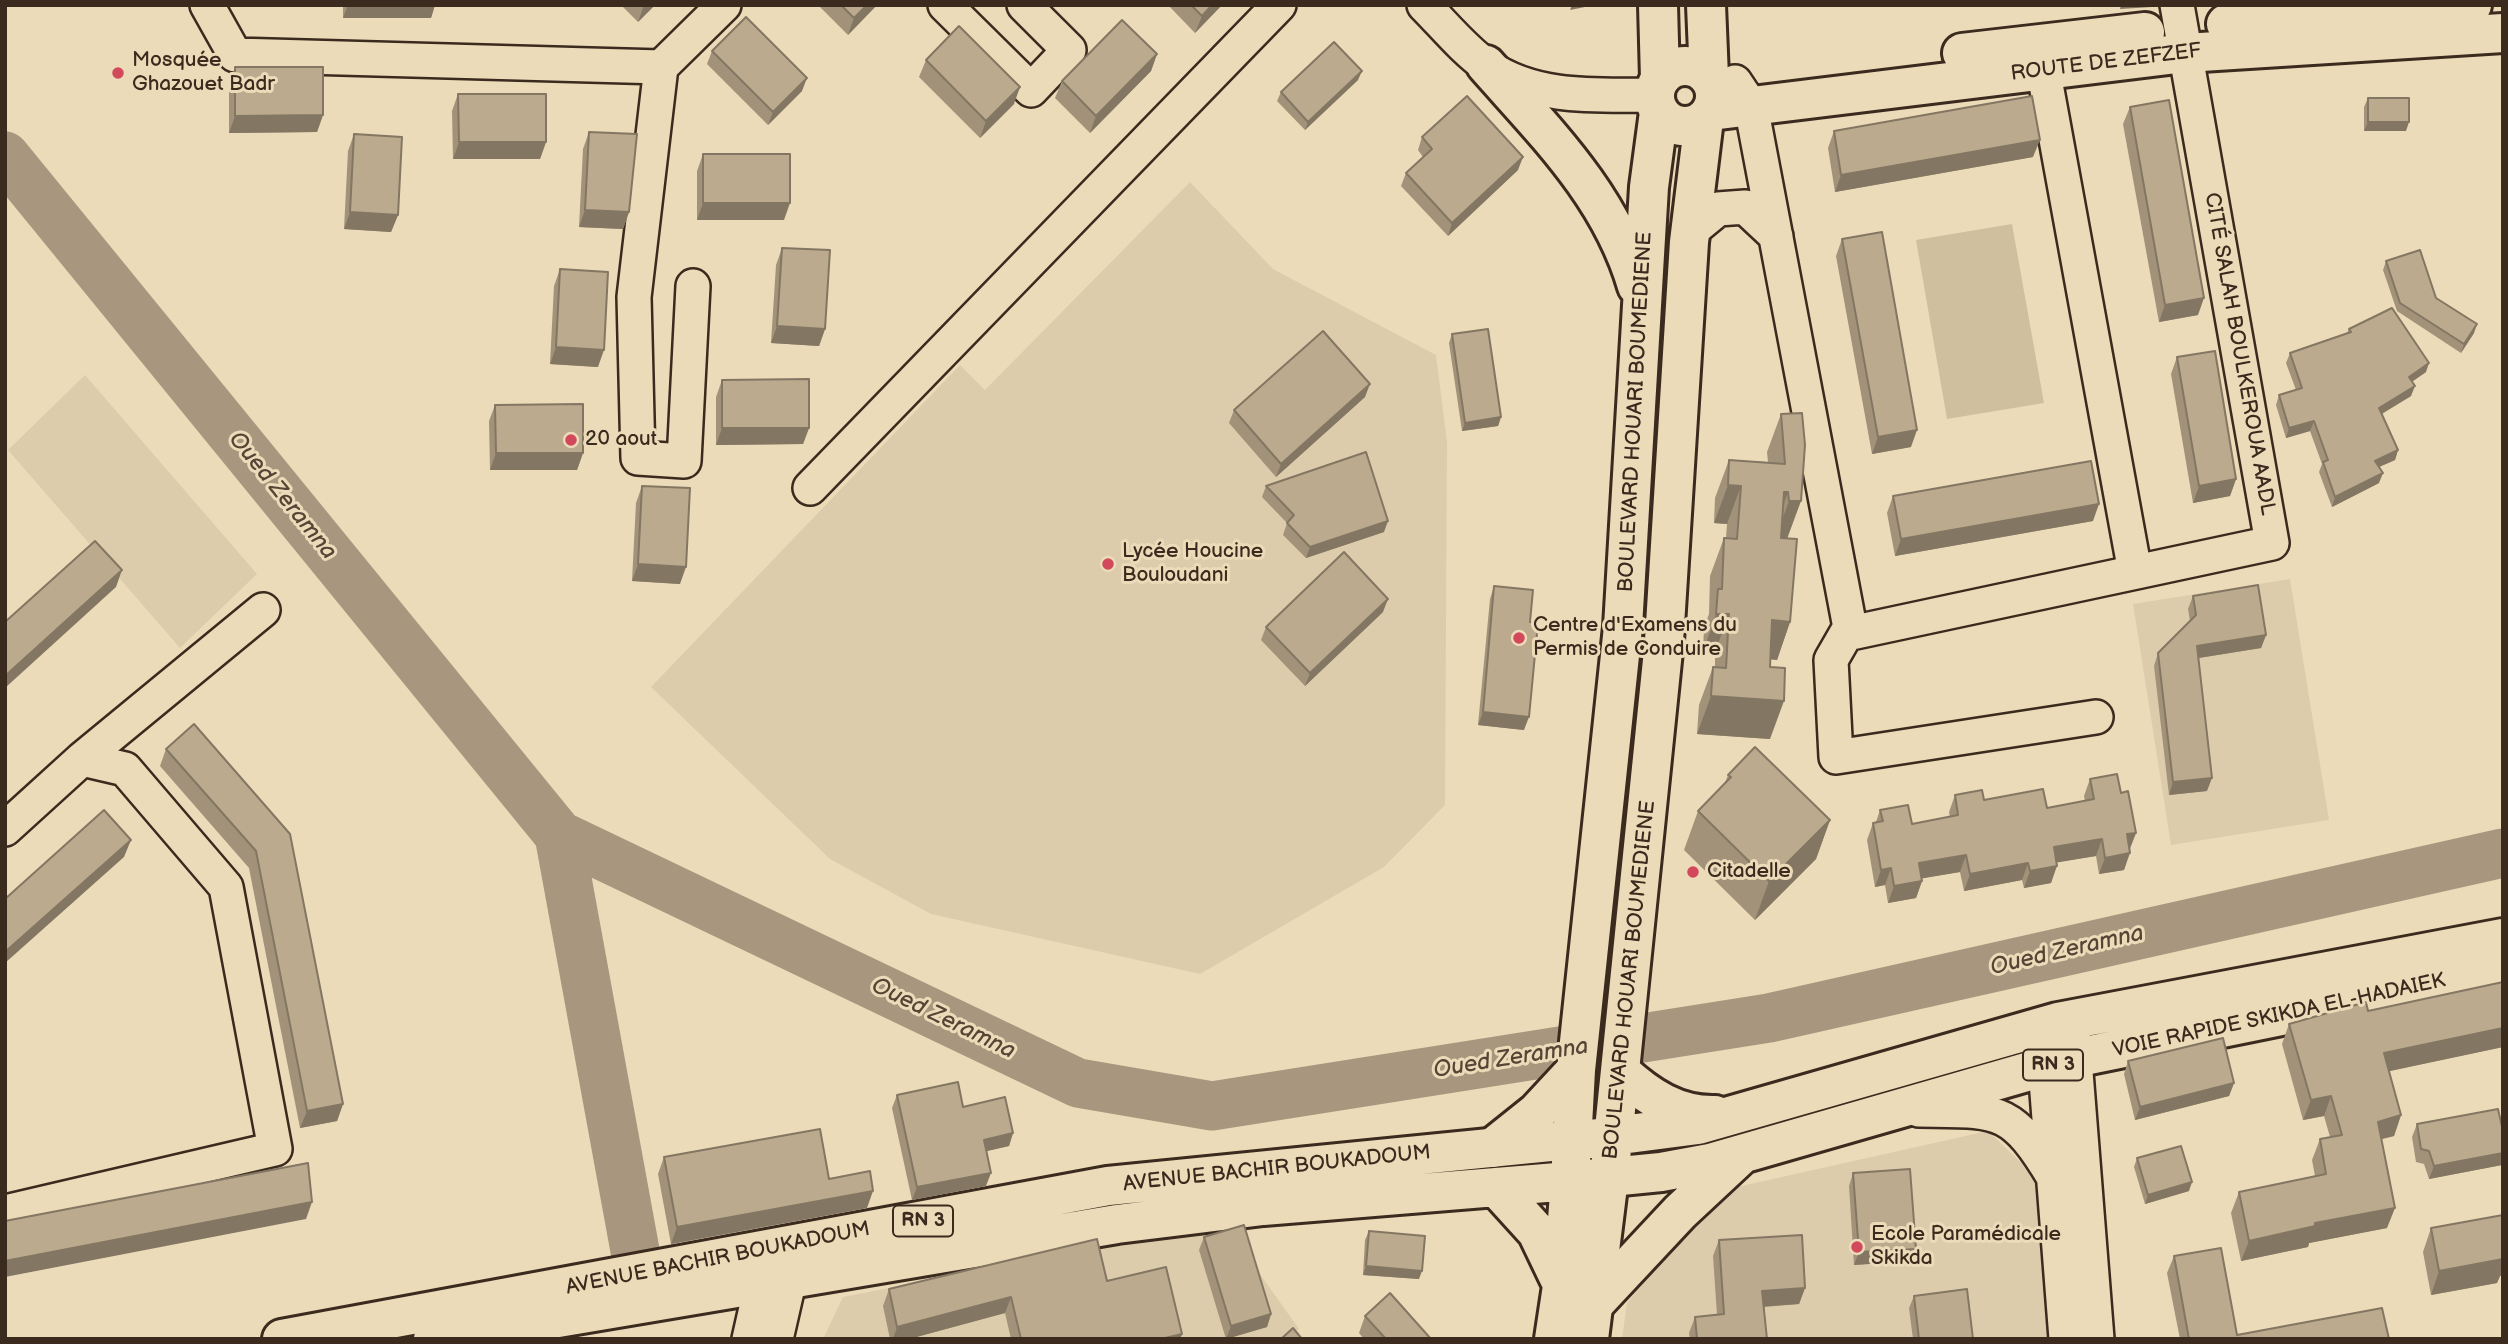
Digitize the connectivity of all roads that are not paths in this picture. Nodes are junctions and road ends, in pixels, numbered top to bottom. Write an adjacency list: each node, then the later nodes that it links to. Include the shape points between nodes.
1 (207, 5): 14 (street, via 235,55)
2 (724, 5): 14 (street)
3 (945, 5): 4 (street, via 1031,90 1069,50)
4 (1024, 5)
5 (1279, 5): 21 (street)
6 (1424, 5): 13 (street)
7 (1658, 5): 15 (main road, BOULEVARD HOUARI BOUMEDIENE)
8 (1706, 5): 16 (main road, BOULEVARD HOUARI BOUMEDIENE)
9 (2472, 5): 10 (main road, ROUTE DE ZEFZEF)
10 (2181, 29): 11 (main road, ROUTE DE ZEFZEF); 12 (main road, ROUTE DE ZEFZEF); 22 (street, CITÉ SALAH BOULKEROUA AADL, via 2272,543)
11 (2503, 33)
12 (2041, 57): 16 (main road, ROUTE DE ZEFZEF); 22 (street)
13 (1486, 65): 15 (street, via 1510,79 1553,92); 20 (main road, via 1592,190 1617,233)
14 (661, 67): 19 (street, via 634,297 638,458 684,461)
15 (1658, 95): 16 (main road, via 1666,120 1685,126); 16 (main road, via 1674,67 1684,66 1702,71); 20 (main road, BOULEVARD HOUARI BOUMEDIENE)
16 (1720, 97): 17 (main road, BOULEVARD HOUARI BOUMEDIENE); 18 (street)
17 (1690, 232): 18 (street, via 1717,209 1745,207); 33 (main road, BOULEVARD HOUARI BOUMEDIENE, via 1664,641)
18 (1776, 236): 24 (street)
19 (693, 286)
20 (1643, 308): 32 (main road, BOULEVARD HOUARI BOUMEDIENE, via 1623,627)
21 (810, 488)
22 (2135, 572): 24 (street, CITÉ SALAH BOULKEROUA AADL, via 1851,633)
23 (263, 610): 26 (street)
24 (1850, 627): 25 (street, via 1831,660 1836,757)
25 (2095, 717)
26 (82, 759): 27 (street); 44 (street, via 125,769 226,887 275,1149)
27 (5, 829)
28 (2503, 938): 30 (main road, VOIE RAPIDE SKIKDA EL-HADAIEK / RN 3)
29 (2503, 971): 31 (main road, VOIE RAPIDE SKIKDA EL-HADAIEK / RN 3)
30 (2057, 1022): 31 (street); 35 (main road, VOIE RAPIDE SKIKDA EL-HADAIEK / RN 3)
31 (2061, 1063): 34 (main road, VOIE RAPIDE SKIKDA EL-HADAIEK / RN 3); 41 (street); 53 (street)
32 (1576, 1070): 37 (main road, BOULEVARD HOUARI BOUMEDIENE); 38 (main road, via 1537,1112)
33 (1621, 1072): 35 (main road, via 1644,1093 1672,1108 1703,1115); 36 (main road, BOULEVARD HOUARI BOUMEDIENE)
34 (1902, 1110): 39 (main road, VOIE RAPIDE SKIKDA EL-HADAIEK / RN 3); 41 (street, via 1986,1111 2014,1123)
35 (1734, 1114): 36 (main road, VOIE RAPIDE SKIKDA EL-HADAIEK / RN 3, via 1698,1125)
36 (1614, 1137): 37 (main road, AVENUE BACHIR BOUKADOUM / RN 3); 40 (main road, BOULEVARD HOUARI BOUMEDIENE)
37 (1570, 1140): 38 (main road, AVENUE BACHIR BOUKADOUM / RN 3); 42 (main road, BOULEVARD HOUARI BOUMEDIENE)
38 (1492, 1148): 45 (main road, AVENUE BACHIR BOUKADOUM / RN 3, via 1108,1186)
39 (1743, 1154): 40 (main road, VOIE RAPIDE SKIKDA EL-HADAIEK / RN 3); 47 (main road)
40 (1609, 1178): 42 (main road, AVENUE BACHIR BOUKADOUM / RN 3); 47 (main road, BOULEVARD HOUARI BOUMEDIENE)
41 (2054, 1179): 52 (street)
42 (1570, 1181): 43 (main road, AVENUE BACHIR BOUKADOUM / RN 3); 47 (main road, BOULEVARD HOUARI BOUMEDIENE)
43 (1497, 1188): 46 (main road, AVENUE BACHIR BOUKADOUM / RN 3, via 1263,1206 1118,1224); 47 (main road, via 1537,1232)
44 (5, 1212)
45 (770, 1268): 46 (main road, AVENUE BACHIR BOUKADOUM / RN 3); 48 (street); 48 (street, via 746,1301); 49 (main road, AVENUE BACHIR BOUKADOUM / RN 3); 50 (main road, AVENUE BACHIR BOUKADOUM / RN 3)
46 (831, 1271): 48 (street)
47 (1581, 1310): 51 (main road, BOULEVARD HOUARI BOUMEDIENE)
48 (764, 1333)
49 (282, 1339)
50 (433, 1339)
51 (1554, 1339)
52 (2066, 1339)
53 (2097, 1339)

